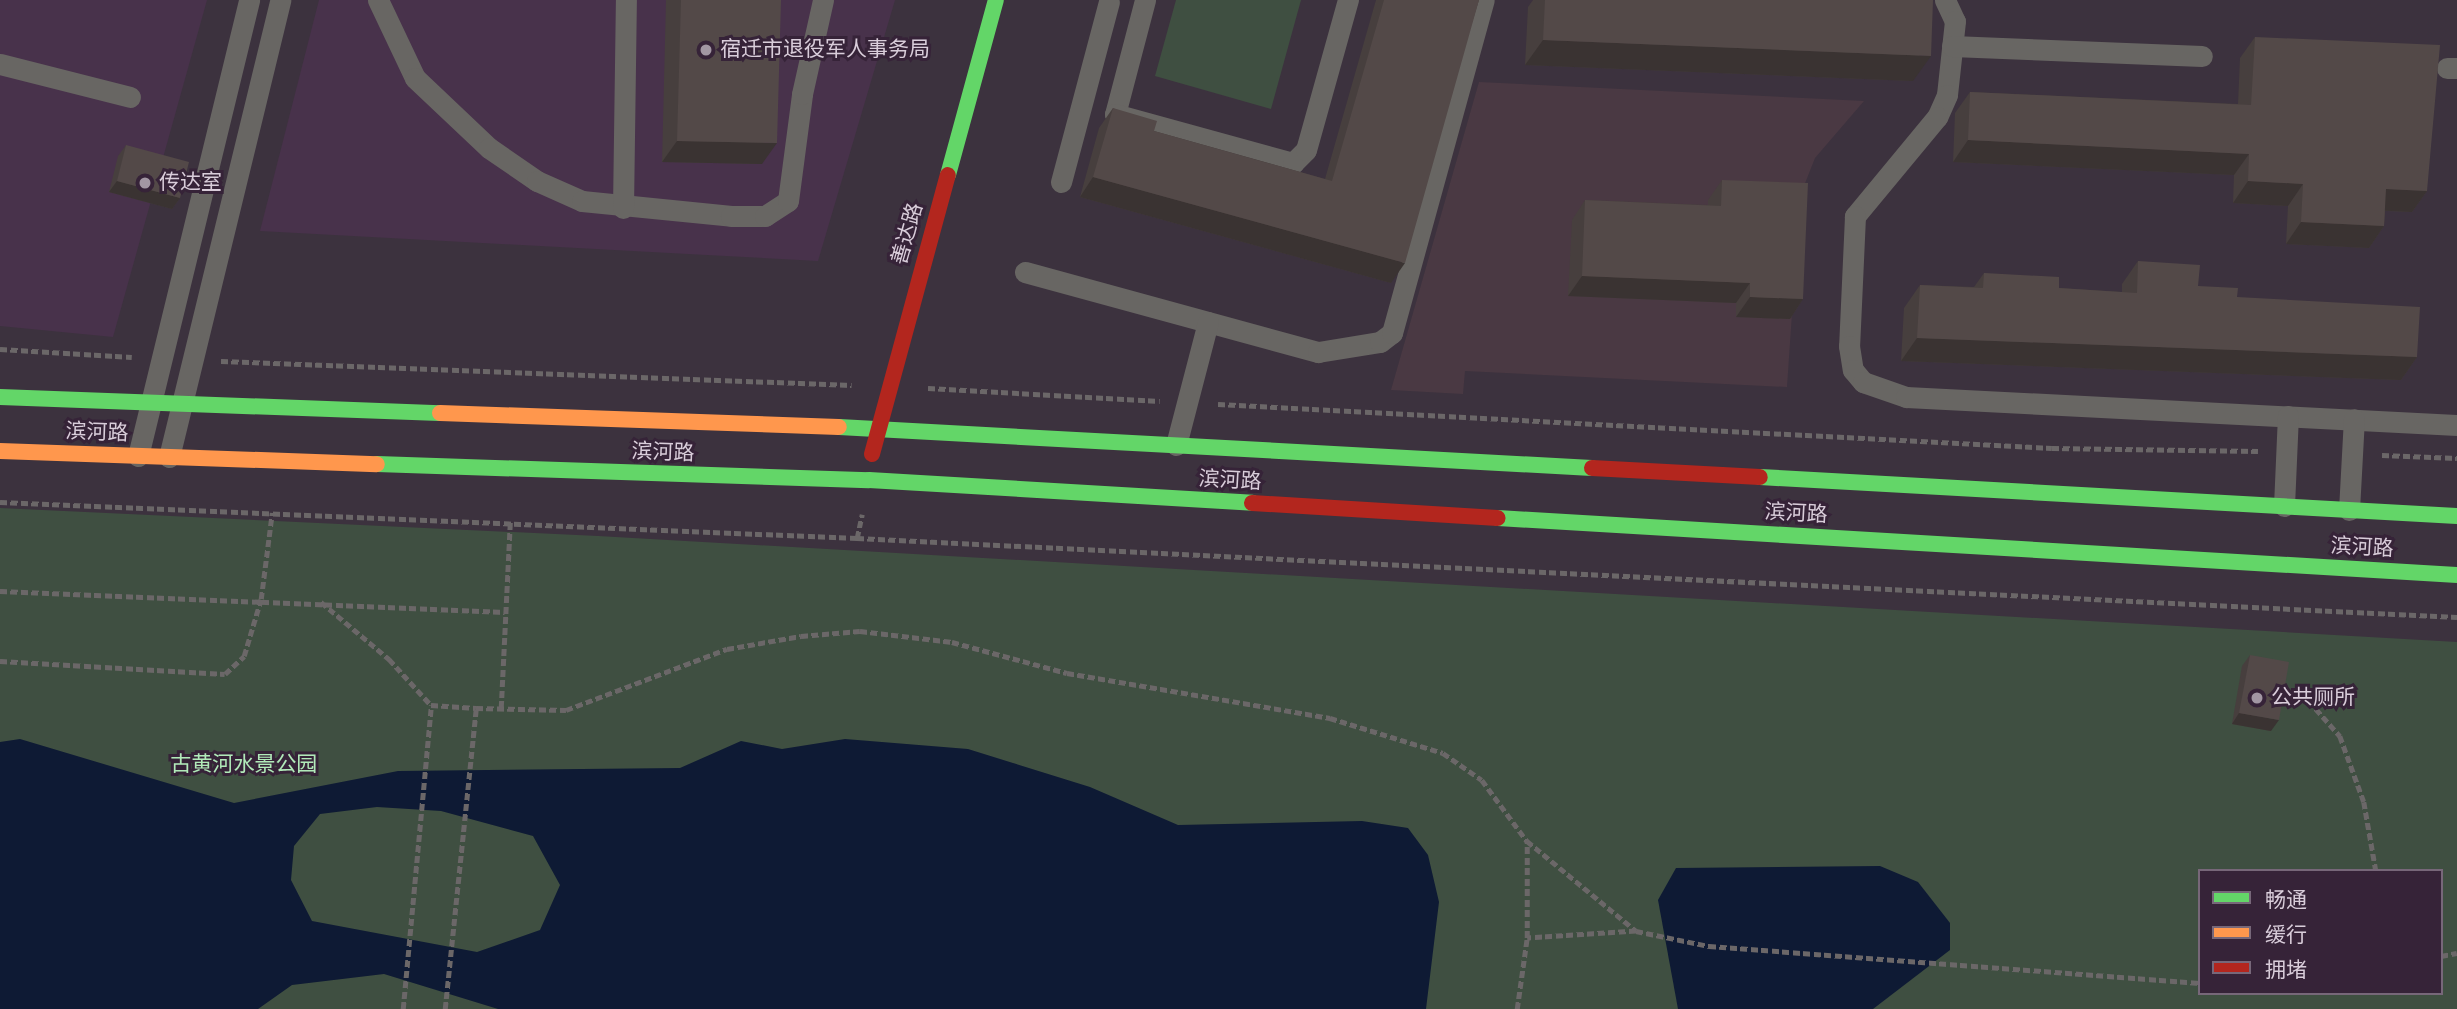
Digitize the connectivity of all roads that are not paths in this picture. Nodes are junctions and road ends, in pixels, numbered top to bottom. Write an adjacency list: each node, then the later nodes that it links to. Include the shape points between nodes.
1 (250, 0): 19 (lane)
2 (280, 0): 20 (lane)
3 (378, 0): 17 (lane, via 415,78 489,148 537,181 582,201)
4 (626, 0): 17 (lane)
5 (823, 0): 17 (lane, via 802,94 788,201 780,211 732,216)
6 (996, 0): 28 (main road, 善达路)
7 (1348, 0): 11 (lane, via 1306,150 1293,163 1115,114)
8 (1484, 0): 21 (lane, via 1392,333 1361,348 1318,352)
9 (1945, 0): 12 (lane, via 1955,21)
10 (1105, 1): 11 (lane); 16 (lane)
11 (1144, 5)
12 (1952, 46): 13 (lane); 25 (lane, via 1947,95 1937,117 1855,216 1849,346 1853,370 1863,382 1906,397)
13 (2202, 56)
14 (0, 64): 15 (lane)
15 (130, 97)
16 (1061, 182)
17 (623, 208)
18 (1025, 272): 21 (lane)
19 (178, 285): 20 (lane); 23 (lane)
20 (209, 292): 24 (lane)
21 (1208, 322): 29 (lane)
22 (0, 397): 23 (main road, 滨河路)
23 (150, 403): 24 (main road, 滨河路); 31 (lane)
24 (182, 405): 28 (main road, 滨河路); 32 (lane)
25 (2288, 416): 26 (lane); 34 (lane)
26 (2354, 419): 27 (lane); 35 (lane)
27 (2457, 425)
28 (876, 428): 29 (main road, 滨河路); 33 (main road, 善达路)
29 (1176, 445): 34 (main road, 滨河路)
30 (0, 451): 31 (main road, 滨河路)
31 (138, 456): 32 (main road, 滨河路)
32 (169, 457): 33 (main road, 滨河路)
33 (869, 480): 37 (main road, 滨河路)
34 (2284, 506): 35 (main road, 滨河路)
35 (2349, 510): 36 (main road, 滨河路)
36 (2457, 516)
37 (2457, 575)

